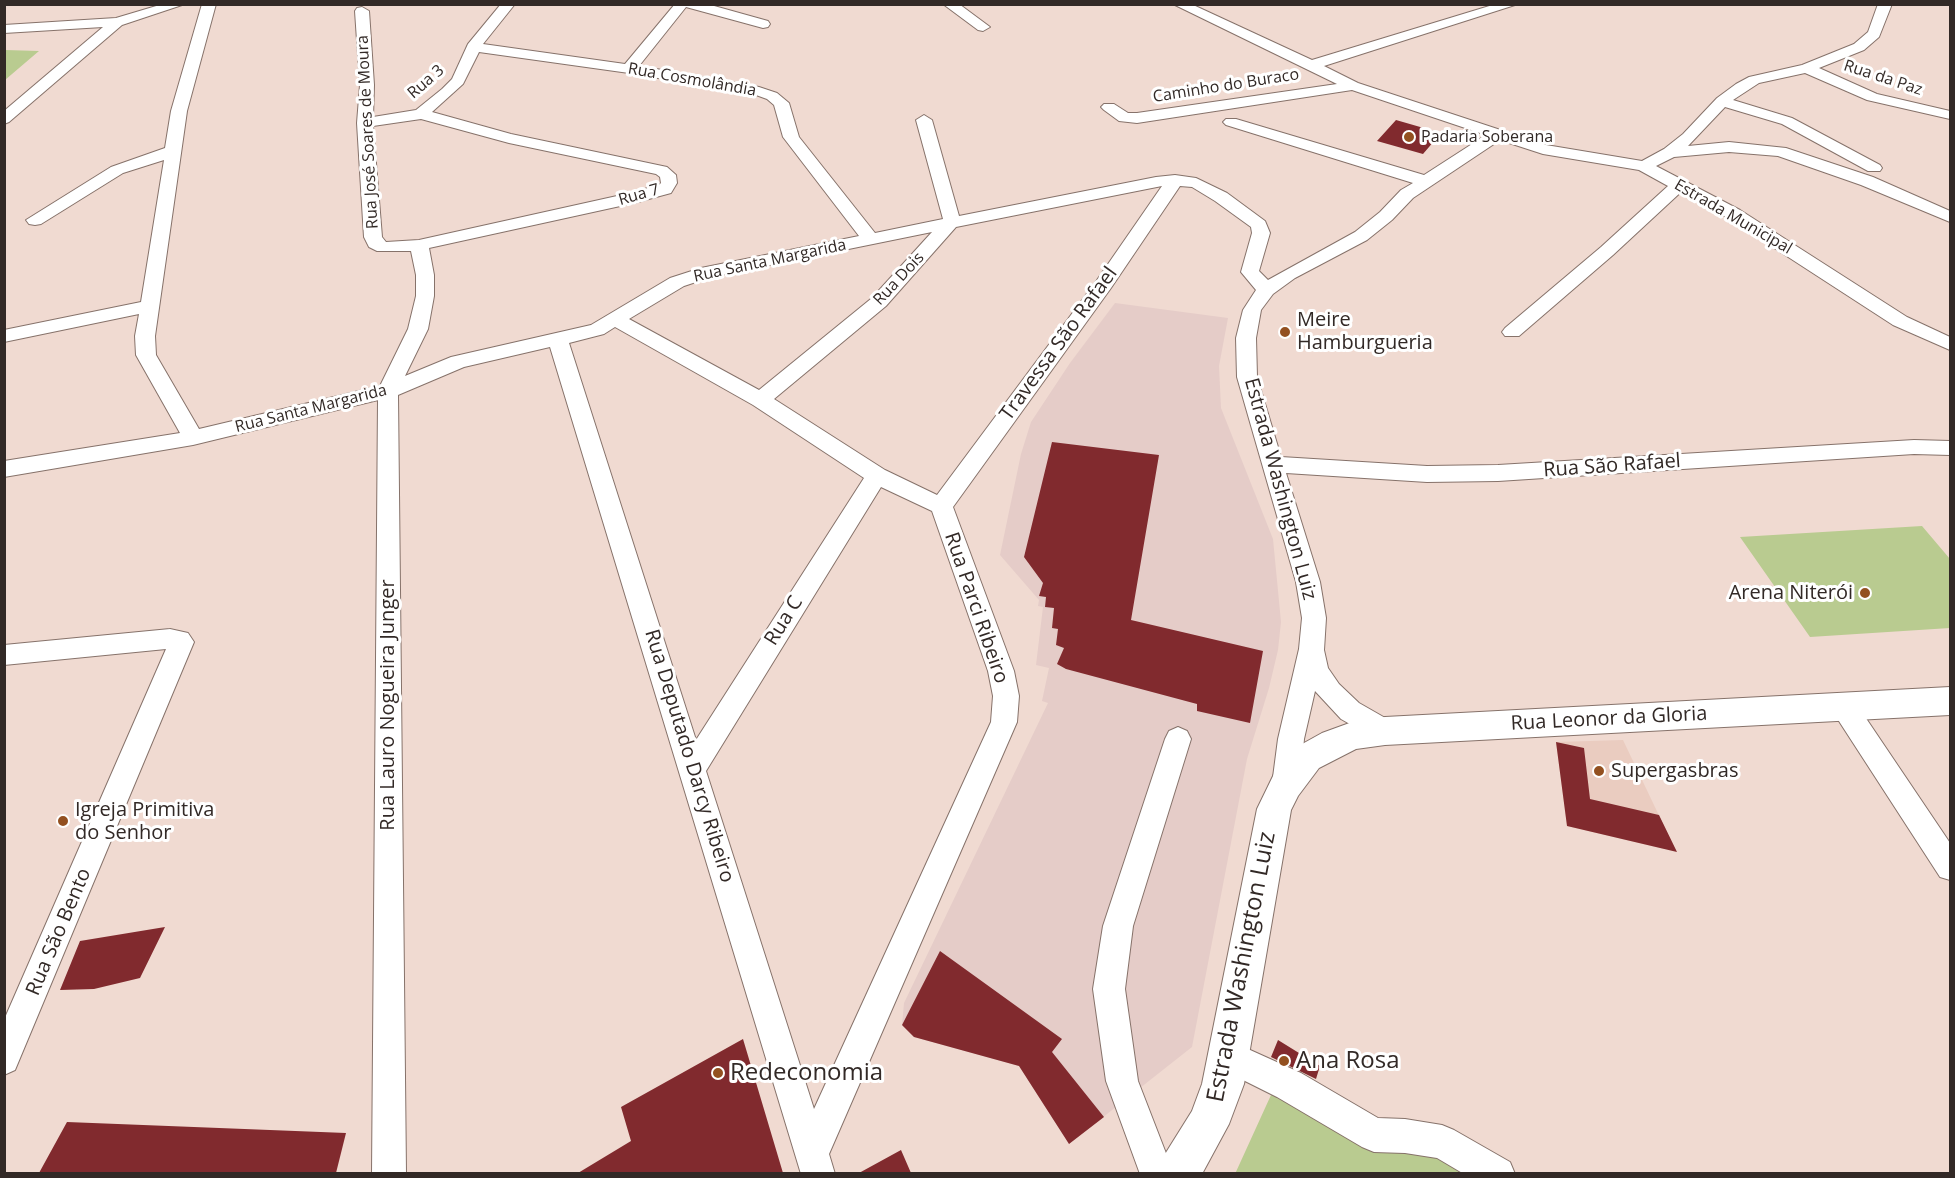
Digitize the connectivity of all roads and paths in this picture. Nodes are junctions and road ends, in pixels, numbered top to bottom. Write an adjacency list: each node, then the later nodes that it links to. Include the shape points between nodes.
1 (179, 4): 11 (street)
2 (209, 4): 29 (street, via 179,111)
3 (509, 4): 15 (street, Rua 3)
4 (682, 4): 18 (street)
5 (690, 4): 12 (street)
6 (949, 4): 13 (street)
7 (1179, 4): 16 (street, Estrada Municipal)
8 (1512, 4): 16 (street)
9 (1885, 4): 17 (street, via 1874,34 1859,46)
10 (362, 10): 27 (street, Rua José Soares de Moura, via 367,85)
11 (117, 22): 14 (street); 24 (street)
12 (763, 24)
13 (983, 27)
14 (4, 29)
15 (473, 47): 18 (street, Rua Cosmolândia); 22 (street, Rua 3, via 458,81)
16 (1309, 66): 19 (street, Estrada Municipal)
17 (1806, 68): 20 (street, via 1754,80); 23 (street, Rua da Paz, via 1872,97)
18 (629, 69): 39 (street, Rua Cosmolândia, via 772,96 781,103 791,137)
19 (1353, 86): 21 (street, Caminho do Buraco, via 1137,118 1124,118); 28 (street, Estrada Municipal)
20 (1722, 101): 30 (street); 32 (street, via 1786,121)
21 (1109, 107)
22 (421, 114): 27 (street, Rua 3); 40 (street, Rua 7, via 540,145 661,170 668,175 669,183 665,189 628,199)
23 (1950, 115)
24 (4, 119)
25 (924, 120): 38 (street)
26 (1231, 122): 34 (street)
27 (365, 123): 40 (street, Rua José Soares de Moura, via 375,243 383,247)
28 (1497, 135): 31 (street, Estrada Municipal, via 1570,155); 34 (street, Estrada Washington Luiz)
29 (173, 151): 37 (street, via 117,170); 42 (street)
30 (1670, 152): 31 (street); 36 (street, via 1729,147 1780,151 1867,181)
31 (1644, 166): 35 (street, Estrada Municipal)
32 (1874, 168)
33 (1175, 180): 38 (street, Rua Santa Margarida); 41 (street, Rua Santa Margarida, via 1196,183 1259,225 1261,233 1250,272); 55 (street, Travessa São Rafael)
34 (1425, 181): 41 (street, Estrada Washington Luiz, via 1361,236)
35 (1679, 185): 44 (street); 47 (street, Estrada Municipal, via 1734,214 1900,321)
36 (1950, 217)
37 (35, 220)
38 (952, 221): 39 (street, Rua Santa Margarida); 49 (street, Rua Dois, via 879,302)
39 (870, 239): 43 (street, Rua Santa Margarida, via 706,272 677,282)
40 (420, 245): 48 (street, Rua Lauro Nogueira Junger, via 425,296 418,329)
41 (1266, 290): 52 (street, Estrada Washington Luiz, via 1252,310 1246,338 1247,377)
42 (149, 306): 45 (street); 50 (street, via 146,355)
43 (616, 320): 46 (street, Rua Santa Margarida, via 597,330); 49 (street, Rua Parci Ribeiro)
44 (1512, 332)
45 (4, 336)
46 (558, 339): 48 (street, Rua Santa Margarida, via 458,362); 62 (street, Rua Deputado Darcy Ribeiro)
47 (1950, 344)
48 (388, 391): 50 (street, Rua Santa Margarida); 68 (street, Rua Lauro Nogueira Junger)
49 (760, 400): 54 (street, Rua Parci Ribeiro)
50 (193, 438): 53 (street, Rua Santa Margarida)
51 (1950, 448): 52 (street, Rua São Rafael, via 1474,473 1427,474)
52 (1273, 464): 56 (street, Estrada Washington Luiz, via 1308,582 1314,618)
53 (4, 469)
54 (877, 476): 55 (street, Rua Parci Ribeiro); 62 (street, Rua C)
55 (941, 506): 67 (street, Rua Parci Ribeiro, via 1001,671 1006,696 1004,722)
56 (1312, 649): 60 (street, Estrada Washington Luiz, via 1316,671 1330,692 1350,711); 63 (street, Estrada Washington Luiz, via 1291,738)
57 (4, 655): 66 (street, Rua São Bento, via 182,642)
58 (1950, 701): 59 (main road, Rua Leonor da Gloria)
59 (1844, 707): 60 (main road, Rua Leonor da Gloria); 64 (street)
60 (1385, 731): 63 (main road, Rua Leonor da Gloria, via 1334,743 1307,758)
61 (1178, 739): 69 (street, via 1118,926 1109,989 1122,1081)
62 (693, 768): 67 (street, Rua Deputado Darcy Ribeiro)
63 (1286, 785): 65 (main road, Estrada Washington Luiz, via 1274,809)
64 (1950, 867)
65 (1228, 1056): 70 (main road, Estrada Washington Luiz, via 1223,1084 1208,1124); 71 (street, via 1289,1085 1374,1135 1442,1142)
66 (4, 1059)
67 (815, 1163)
68 (389, 1173)
69 (1157, 1173)
70 (1178, 1173)
71 (1498, 1173)

